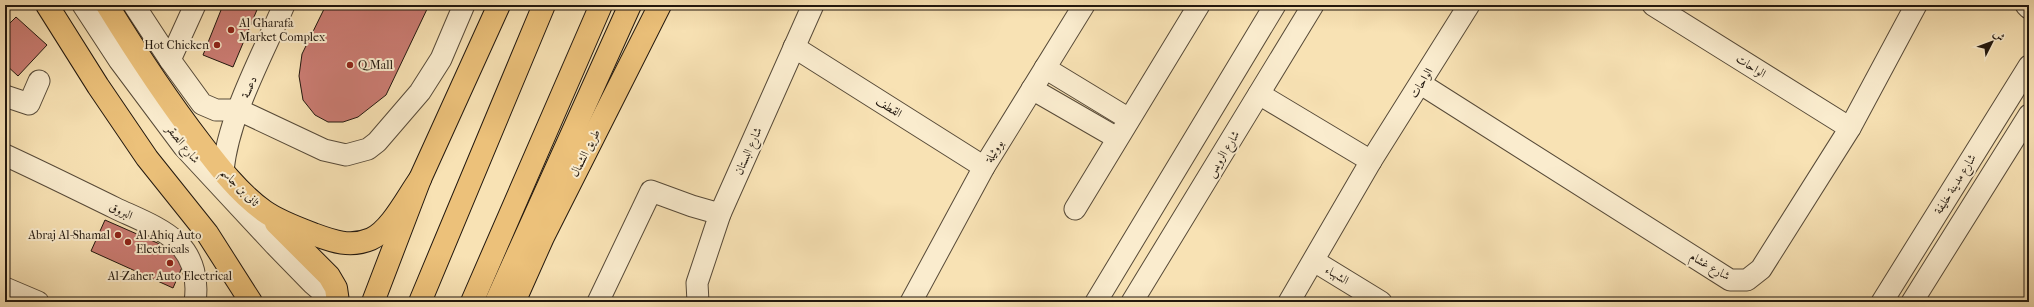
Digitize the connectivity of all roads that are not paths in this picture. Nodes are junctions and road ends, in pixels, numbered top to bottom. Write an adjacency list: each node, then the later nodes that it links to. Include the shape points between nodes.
1 (47, 5): 46 (main road, via 147,158)
2 (68, 5): 49 (street, شارع الصقر, via 129,96 174,156 266,256)
3 (83, 5): 49 (street, شارع الصقر, via 119,60 184,147)
4 (107, 5): 41 (main road, ثانى بن جاسم, via 171,104)
5 (134, 5): 25 (street)
6 (284, 5): 33 (street, دعسة)
7 (464, 5): 33 (street, via 441,59 428,81 377,142 368,149 357,153 335,154)
8 (499, 5): 42 (main road)
9 (544, 5): 57 (main road)
10 (601, 5): 58 (main road)
11 (630, 5): 59 (main road)
12 (660, 5): 60 (main road, طريق الشمال, via 543,237)
13 (813, 5): 24 (street, شارع البستان)
14 (1199, 5): 35 (street)
15 (1275, 5): 64 (street)
16 (1313, 5): 31 (street, شارع الرويس)
17 (1469, 5): 29 (street, الواحات)
18 (1652, 5): 36 (street, الواحات)
19 (1916, 5): 36 (street, شارع غشام)
20 (2026, 5): 23 (street)
21 (1078, 7): 27 (street, بووثيلة)
22 (191, 8): 25 (street)
23 (2029, 8)
24 (794, 47): 40 (street, القطف); 45 (street, شارع البستان)
25 (170, 60): 33 (street, via 202,104 216,110)
26 (2029, 66): 68 (street, شارع مدينة خليفة)
27 (1045, 68): 30 (street, بووثيلة); 35 (street)
28 (39, 81): 32 (street, via 29,104)
29 (1421, 84): 36 (street, شارع غشام, via 1730,280 1747,280 1761,269); 39 (street, الواحات)
30 (1032, 89): 37 (street); 40 (street, بووثيلة)
31 (1259, 94): 39 (street); 65 (street, شارع الرويس)
32 (5, 96)
33 (239, 110): 41 (street, دعسة, via 229,135)
34 (2029, 115): 69 (street)
35 (1129, 119): 37 (street)
36 (1850, 128)
37 (1117, 138): 43 (street)
38 (5, 155): 51 (street, البروق, via 151,225 178,243 195,272)
39 (1371, 161): 47 (street, الواحات)
40 (984, 167): 63 (street, بووثيلة)
41 (223, 171): 44 (main road, ثانى بن جاسم, via 244,194)
42 (420, 179): 44 (main road, ثانى بن جاسم, via 388,225 372,238 355,244 328,240); 56 (main road)
43 (1075, 209)
44 (265, 211): 55 (main road, via 329,276 336,288)
45 (720, 214): 61 (street, via 651,192); 62 (street, شارع البستان, via 697,283)
46 (207, 233): 52 (main road); 53 (main road)
47 (1314, 261): 66 (street, الواحات); 67 (street, الشهباء)
48 (5, 288): 50 (street)
49 (311, 293): 54 (street, شارع الصقر)
50 (38, 302)
51 (195, 302)
52 (251, 302)
53 (267, 302)
54 (334, 302)
55 (338, 302)
56 (373, 302)
57 (420, 302)
58 (472, 302)
59 (496, 302)
60 (514, 302)
61 (598, 302)
62 (698, 302)
63 (911, 302)
64 (1096, 302)
65 (1132, 302)
66 (1290, 302)
67 (1381, 302)
68 (1882, 302)
69 (1912, 302)

